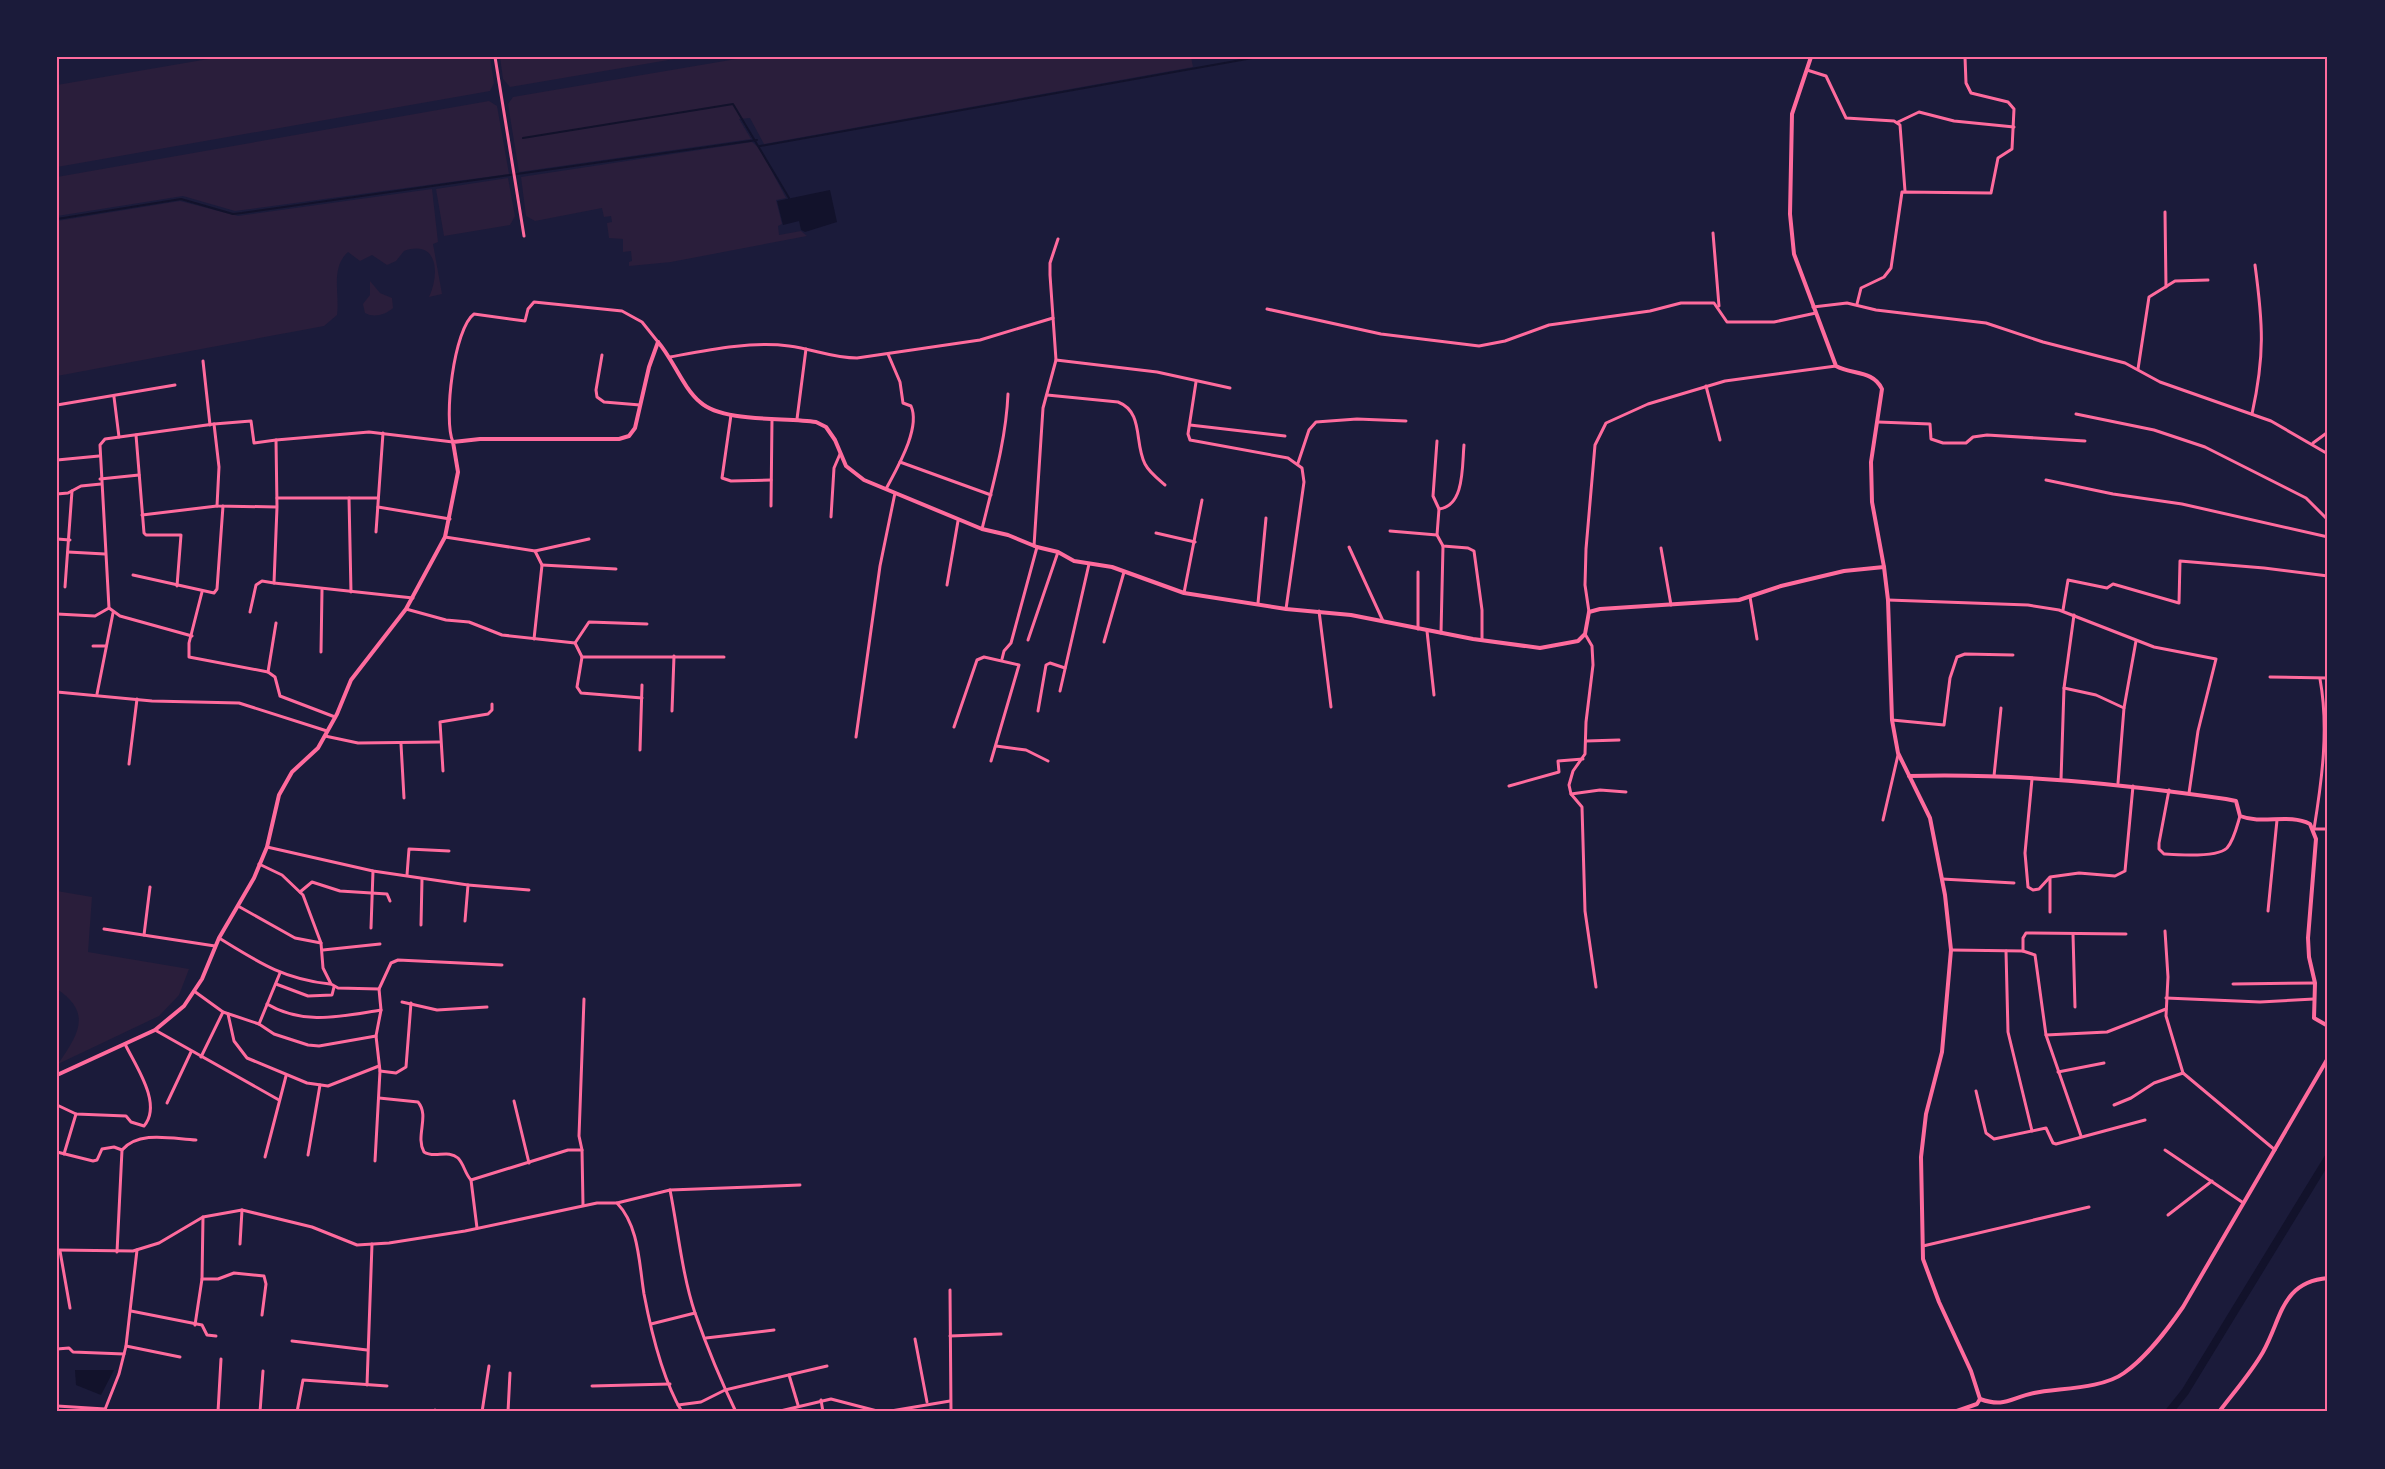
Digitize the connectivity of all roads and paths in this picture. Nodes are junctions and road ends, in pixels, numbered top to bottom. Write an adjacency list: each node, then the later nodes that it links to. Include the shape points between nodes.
1 (495, 57): 10 (street)
2 (1811, 57): 4 (street)
3 (1965, 57): 6 (street, via 1968,88 1977,96 2011,104)
4 (1807, 70): 5 (street, via 1826,76 1846,118); 17 (street, via 1792,114 1790,214 1794,254)
5 (1898, 122): 6 (street, via 1919,112 1954,121); 7 (street, via 1902,129)
6 (2014, 127): 7 (street, via 2012,149 1998,158 1991,193)
7 (1905, 191): 15 (street, via 1901,195 1891,268 1884,277 1861,288)
8 (2165, 212): 14 (street)
9 (1713, 233): 16 (street)
10 (524, 236)
11 (1058, 239): 20 (street, via 1050,262)
12 (2255, 265): 40 (street, via 2263,352)
13 (2208, 280): 14 (street, via 2175,280)
14 (2166, 289): 29 (street, via 2147,302 2149,311)
15 (1857, 304): 17 (street); 29 (street, via 1876,310 1986,323)
16 (1719, 307): 18 (street, via 1709,302 1681,303 1549,325 1479,346 1381,334); 19 (street, via 1726,322 1774,322)
17 (1813, 307): 19 (street)
18 (1267, 309)
19 (1816, 313): 28 (street)
20 (1053, 318): 23 (street, via 981,340); 26 (street)
21 (658, 342): 25 (street); 38 (street); 57 (street, via 642,322 622,311 534,302 525,321 474,314 467,322 456,356 450,389 448,418)
22 (806, 349): 23 (street, via 838,358); 25 (street, via 761,345); 43 (street)
23 (888, 354): 64 (street, via 900,382 903,403 914,412 914,430)
24 (602, 355): 38 (street, via 597,397 604,402)
25 (670, 357): 41 (street, via 700,403)
26 (1056, 360): 30 (street, via 1157,372); 35 (street)
27 (203, 361): 46 (street)
28 (1836, 366): 32 (street); 45 (street, via 1878,381 1882,389)
29 (2138, 369): 40 (street, via 2160,382)
30 (1196, 382): 33 (street); 47 (street)
31 (175, 385): 36 (street)
32 (1706, 386): 54 (street); 138 (street, via 1618,417 1606,423 1599,433 1586,549)
33 (1230, 388)
34 (1008, 394): 75 (street, via 1006,424)
35 (1047, 395): 70 (street, via 1126,405 1134,416 1145,464); 104 (street, via 1043,408)
36 (114, 397): 37 (street); 52 (street)
37 (57, 405)
38 (640, 405): 57 (street, via 633,432 619,439)
39 (2076, 414): 90 (street, via 2154,430 2205,447 2306,498)
40 (2252, 414): 58 (street)
41 (731, 415): 42 (street); 67 (street, via 722,478)
42 (772, 418): 43 (street); 67 (street)
43 (797, 419): 60 (street, via 826,427)
44 (1406, 421): 65 (street, via 1316,422 1309,430)
45 (1876, 422): 56 (street, via 1930,424 1931,439 1943,443 1966,443 1973,436 1988,435); 113 (street, via 1872,502)
46 (212, 424): 50 (street); 53 (street, via 251,421 254,444); 80 (street, via 219,467)
47 (1190, 425): 51 (street); 65 (street, via 1188,434 1194,443 1288,458)
48 (2328, 432): 58 (street)
49 (383, 433): 53 (street); 57 (street); 78 (street)
50 (136, 435): 52 (street); 66 (street)
51 (1285, 436)
52 (119, 437): 62 (street, via 102,440)
53 (276, 440): 76 (street)
54 (1720, 440)
55 (1437, 441): 85 (street, via 1433,496)
56 (2085, 441)
57 (453, 442): 89 (street, via 458,472)
58 (2313, 444): 61 (street)
59 (1464, 445): 85 (street, via 1455,501 1447,508)
60 (840, 452): 71 (street, via 846,466 864,480); 87 (street, via 834,468)
61 (2328, 454)
62 (99, 456): 63 (street); 69 (street)
63 (57, 460)
64 (900, 462): 71 (street); 75 (street)
65 (1298, 463): 134 (street, via 1304,482)
66 (139, 475): 69 (street); 86 (street)
67 (771, 480): 82 (street)
68 (2046, 480): 98 (street, via 2182,504)
69 (100, 482): 72 (street); 110 (street)
70 (1165, 485)
71 (886, 489): 73 (street)
72 (72, 491): 74 (street); 101 (street)
73 (895, 493): 91 (street); 188 (street, via 880,566)
74 (57, 494)
75 (991, 495): 92 (street)
76 (277, 498): 77 (street); 83 (street)
77 (349, 498): 78 (street); 125 (street)
78 (378, 498): 84 (street)
79 (1202, 500): 102 (street)
80 (216, 506): 81 (street); 86 (street)
81 (223, 506): 83 (street); 124 (street, via 217,589)
82 (771, 506)
83 (277, 507): 119 (street)
84 (378, 507): 89 (street); 94 (street)
85 (1439, 508): 96 (street)
86 (142, 515): 121 (street, via 145,535 181,535)
87 (831, 517)
88 (1266, 518): 130 (street)
89 (450, 519): 97 (street)
90 (2328, 520)
91 (958, 521): 92 (street); 120 (street)
92 (982, 529): 104 (street)
93 (1390, 531): 96 (street)
94 (376, 532)
95 (1156, 533): 102 (street)
96 (1437, 535): 103 (street)
97 (446, 537): 107 (street); 128 (street)
98 (2328, 537)
99 (57, 538): 101 (street)
100 (589, 539): 107 (street)
101 (70, 540): 108 (street)
102 (1196, 542): 126 (street)
103 (1443, 546): 147 (street); 153 (street, via 1474,551)
104 (1036, 547): 109 (street); 164 (street, via 1011,643)
105 (1349, 547): 142 (street)
106 (1661, 548): 131 (street)
107 (535, 550): 112 (street)
108 (68, 552): 110 (street); 122 (street)
109 (1058, 552): 111 (street); 152 (street)
110 (105, 554): 132 (street)
111 (1089, 564): 115 (street); 165 (street)
112 (542, 565): 114 (street); 150 (street)
113 (1884, 567): 127 (street, via 1844,571); 129 (street)
114 (616, 569)
115 (1124, 572): 126 (street); 154 (street)
116 (1418, 572): 145 (street)
117 (133, 575): 121 (street)
118 (2328, 576): 136 (street, via 2180,561 2179,603 2113,584 2107,588 2068,580)
119 (274, 583): 123 (street); 137 (street, via 258,582)
120 (947, 585)
121 (177, 586): 124 (street)
122 (65, 587)
123 (322, 590): 125 (street); 159 (street)
124 (202, 592): 149 (street)
125 (351, 592): 128 (street)
126 (1184, 593): 130 (street)
127 (1750, 597): 131 (street); 151 (street)
128 (413, 598): 133 (street)
129 (1888, 600): 136 (street, via 2028,605); 185 (street)
130 (1258, 603): 134 (street)
131 (1671, 605): 138 (street)
132 (109, 608): 139 (street); 140 (street, via 95,616)
133 (406, 609): 150 (street, via 469,622 502,635); 184 (street, via 351,680)
134 (1286, 609): 135 (street)
135 (1319, 611): 142 (street); 179 (street)
136 (2063, 611): 141 (street)
137 (250, 612)
138 (1589, 612): 148 (street)
139 (113, 613): 149 (street); 158 (street)
140 (57, 614)
141 (2074, 615): 155 (street); 171 (street)
142 (1383, 622): 145 (street)
143 (276, 623): 166 (street)
144 (647, 624): 156 (street, via 589,622)
145 (1418, 629): 146 (street)
146 (1427, 631): 147 (street); 175 (street)
147 (1442, 633): 153 (street)
148 (1586, 634): 153 (street, via 1578,641 1540,648); 190 (street, via 1592,646 1593,665)
149 (192, 636): 166 (street, via 191,658)
150 (534, 639): 156 (street)
151 (1758, 639)
152 (1028, 640)
153 (1482, 640)
154 (1104, 642)
155 (2136, 642): 181 (street); 210 (street, via 2216,659 2198,730)
156 (575, 643): 162 (street)
157 (93, 646): 158 (street)
158 (106, 646): 174 (street)
159 (321, 652)
160 (674, 656): 162 (street); 163 (street); 182 (street)
161 (2013, 656): 185 (street, via 1956,657 1944,725)
162 (582, 657): 176 (street, via 577,687 581,693)
163 (724, 657)
164 (1002, 660): 186 (street, via 977,660); 193 (street, via 1018,664)
165 (1065, 668): 172 (street); 183 (street, via 1046,665)
166 (268, 672): 184 (street, via 275,677 280,696)
167 (2270, 677): 169 (street)
168 (2328, 678): 169 (street)
169 (2320, 679): 216 (street, via 2323,754)
170 (642, 685): 176 (street)
171 (2064, 688): 181 (street, via 2096,695); 204 (street)
172 (1060, 691)
173 (57, 692): 174 (street)
174 (97, 694): 177 (street)
175 (1434, 695)
176 (642, 698): 194 (street)
177 (137, 699): 187 (street, via 239,703); 199 (street)
178 (492, 704): 191 (street, via 488,714 442,720)
179 (1330, 707)
180 (2001, 708): 202 (street)
181 (2124, 708): 205 (street)
182 (672, 711)
183 (1038, 711)
184 (335, 717): 187 (street)
185 (1892, 720): 195 (street)
186 (954, 728)
187 (326, 734): 192 (street, via 358,743); 218 (street, via 318,748 292,772 279,795)
188 (856, 737)
189 (1618, 740): 190 (street)
190 (1586, 741): 196 (street)
191 (440, 742): 192 (street); 200 (street)
192 (401, 744): 212 (street)
193 (996, 746): 197 (street); 198 (street, via 1026,750)
194 (640, 750)
195 (1898, 753): 201 (street); 214 (street)
196 (1583, 759): 206 (street, via 1558,761 1559,772); 211 (street, via 1570,779)
197 (991, 761)
198 (1048, 761)
199 (129, 764)
200 (443, 771)
201 (1909, 776): 202 (street); 225 (street, via 1930,818)
202 (1994, 776): 203 (street)
203 (2032, 779): 204 (street); 223 (street, via 2025,853 2028,887 2039,889)
204 (2061, 782): 205 (street)
205 (2118, 783): 207 (street)
206 (1509, 786)
207 (2133, 786): 208 (street); 223 (street, via 2125,871 2115,876 2079,873)
208 (2169, 790): 210 (street); 213 (street, via 2160,843 2164,854 2224,850)
209 (1626, 792): 211 (street)
210 (2189, 793): 213 (street, via 2236,801)
211 (1571, 794): 258 (street, via 1582,807 1585,911)
212 (404, 798)
213 (2240, 816): 215 (street, via 2263,822)
214 (1883, 820)
215 (2277, 820): 216 (street, via 2296,819); 234 (street)
216 (2314, 829): 217 (street); 254 (street, via 2316,854 2308,938)
217 (2328, 829)
218 (267, 847): 220 (street); 221 (street)
219 (449, 851): 222 (street, via 409,849)
220 (260, 864): 230 (street, via 282,875); 233 (street)
221 (373, 871): 222 (street); 231 (street)
222 (407, 875): 224 (street)
223 (2050, 877): 235 (street)
224 (422, 879): 227 (street); 237 (street)
225 (1942, 879): 226 (street); 249 (street)
226 (2014, 883)
227 (468, 885): 229 (street); 236 (street)
228 (150, 887): 243 (street)
229 (529, 890)
230 (300, 892): 231 (street, via 312,882 340,891); 245 (street)
231 (370, 893): 232 (street, via 387,894); 238 (street)
232 (390, 901)
233 (237, 905): 244 (street); 245 (street, via 295,938)
234 (2268, 910)
235 (2050, 912)
236 (465, 921)
237 (422, 925)
238 (372, 928)
239 (104, 929): 243 (street)
240 (2165, 931): 261 (street)
241 (2073, 934): 242 (street); 251 (street, via 2026,933); 268 (street)
242 (2126, 934)
243 (144, 935): 247 (street)
244 (219, 938): 247 (street); 253 (street)
245 (321, 942): 248 (street)
246 (380, 944): 248 (street)
247 (216, 946): 260 (street)
248 (323, 950): 257 (street, via 323,968)
249 (1950, 950): 250 (street); 326 (street, via 1942,1052 1926,1114 1921,1157)
250 (2006, 951): 251 (street); 299 (street, via 2008,1032)
251 (2023, 951): 276 (street, via 2037,958)
252 (502, 965): 259 (street, via 398,960 391,963)
253 (280, 973): 255 (street); 257 (street)
254 (2315, 983): 256 (street); 263 (street)
255 (276, 984): 257 (street, via 313,996 332,995); 266 (street)
256 (2233, 984)
257 (333, 986): 259 (street)
258 (1596, 987)
259 (379, 989): 270 (street)
260 (194, 991): 271 (street); 275 (street, via 184,1006)
261 (2166, 998): 263 (street, via 2260,1002); 269 (street)
262 (584, 999): 303 (street, via 579,1136)
263 (2314, 999): 274 (street, via 2314,1018)
264 (402, 1002): 265 (street)
265 (411, 1003): 267 (street, via 448,1010); 284 (street, via 406,1067 396,1073)
266 (267, 1004): 270 (street, via 284,1014 312,1019); 273 (street)
267 (487, 1007)
268 (2075, 1007)
269 (2166, 1009): 276 (street, via 2107,1032); 286 (street)
270 (381, 1010): 277 (street)
271 (223, 1012): 272 (street); 280 (street)
272 (228, 1014): 273 (street); 288 (street, via 234,1041 247,1058)
273 (259, 1024): 277 (street, via 274,1034 319,1046)
274 (2328, 1026)
275 (155, 1030): 278 (street); 279 (street)
276 (2046, 1035): 285 (street)
277 (376, 1036): 283 (street)
278 (125, 1044): 287 (street); 297 (street, via 149,1097 147,1123 140,1126 126,1116)
279 (191, 1052): 280 (street); 294 (street)
280 (201, 1057): 292 (street)
281 (2328, 1058): 305 (street)
282 (2104, 1064): 285 (street)
283 (379, 1066): 284 (street); 289 (street, via 336,1084)
284 (380, 1071): 291 (street)
285 (2058, 1072): 300 (street)
286 (2183, 1073): 296 (street, via 2154,1083); 305 (street)
287 (57, 1075)
288 (286, 1076): 289 (street); 292 (street)
289 (320, 1085): 308 (street)
290 (1976, 1091): 299 (street, via 1988,1136 1994,1139)
291 (379, 1098): 310 (street); 312 (street, via 418,1102 423,1112 424,1152 459,1159)
292 (279, 1100): 309 (street)
293 (514, 1101): 311 (street)
294 (167, 1103)
295 (57, 1105): 297 (street)
296 (2114, 1106)
297 (76, 1114): 307 (street)
298 (2145, 1120): 300 (street)
299 (2032, 1131): 300 (street, via 2046,1128 2054,1144)
300 (2081, 1136)
301 (196, 1140): 302 (street, via 151,1138 129,1143)
302 (122, 1150): 307 (street, via 102,1149 93,1161); 329 (street)
303 (582, 1150): 311 (street, via 568,1150); 318 (street)
304 (2165, 1150): 313 (street)
305 (2275, 1150): 316 (street)
306 (57, 1152): 307 (street)
307 (64, 1154)
308 (308, 1155)
309 (264, 1157)
310 (375, 1161)
311 (529, 1163): 312 (street)
312 (471, 1180): 323 (street)
313 (2212, 1181): 316 (street); 321 (street)
314 (800, 1185): 315 (street)
315 (670, 1190): 317 (street); 335 (street)
316 (2242, 1202): 363 (street, via 2183,1307 2165,1333 2124,1374 2001,1405)
317 (617, 1203): 318 (street); 337 (street, via 627,1213 637,1247)
318 (583, 1206): 323 (street)
319 (2089, 1207): 326 (street)
320 (242, 1210): 322 (street); 324 (street); 325 (street, via 312,1227 357,1245)
321 (2168, 1215)
322 (203, 1217): 327 (street, via 159,1244); 331 (street)
323 (477, 1228): 325 (street)
324 (240, 1244)
325 (372, 1244): 348 (street)
326 (1923, 1246): 363 (street, via 1926,1272)
327 (137, 1250): 329 (street); 334 (street)
328 (58, 1251): 329 (street); 333 (street)
329 (117, 1252)
330 (2328, 1278): 383 (street, via 2299,1286 2286,1301 2263,1351)
331 (202, 1279): 336 (street, via 218,1280 234,1273 264,1276); 338 (street)
332 (950, 1290): 342 (street)
333 (70, 1308)
334 (131, 1311): 338 (street); 346 (street)
335 (695, 1313): 337 (street); 343 (street)
336 (262, 1315)
337 (651, 1324): 357 (street)
338 (195, 1325): 341 (street, via 205,1327 207,1335)
339 (774, 1330): 343 (street)
340 (1001, 1334): 342 (street)
341 (216, 1336)
342 (950, 1336): 364 (street)
343 (706, 1338): 361 (street, via 713,1366)
344 (915, 1339): 365 (street)
345 (292, 1341): 348 (street)
346 (126, 1346): 349 (street); 350 (street)
347 (57, 1349): 349 (street)
348 (367, 1350): 358 (street)
349 (124, 1354): 370 (street)
350 (180, 1357)
351 (221, 1359): 371 (street)
352 (489, 1365): 374 (street)
353 (827, 1366): 356 (street)
354 (263, 1371): 372 (street)
355 (510, 1373): 375 (street)
356 (789, 1375): 361 (street); 368 (street)
357 (670, 1384): 360 (street); 366 (street)
358 (367, 1385): 359 (street); 373 (street, via 303,1380)
359 (387, 1386)
360 (592, 1386)
361 (725, 1390): 366 (street, via 701,1402); 377 (street)
362 (820, 1400): 368 (street); 379 (street); 380 (street, via 842,1400)
363 (1980, 1400): 382 (street)
364 (950, 1401): 365 (street); 381 (street)
365 (927, 1403): 369 (street)
366 (678, 1405): 376 (street)
367 (57, 1406): 370 (street)
368 (798, 1406): 378 (street)
369 (914, 1410): 380 (street)
370 (105, 1411)
371 (218, 1412)
372 (260, 1412)
373 (297, 1412)
374 (482, 1412)
375 (508, 1412)
376 (682, 1412)
377 (736, 1412)
378 (776, 1412)
379 (823, 1412)
380 (883, 1412)
381 (951, 1412)
382 (1954, 1412)
383 (2219, 1412)

